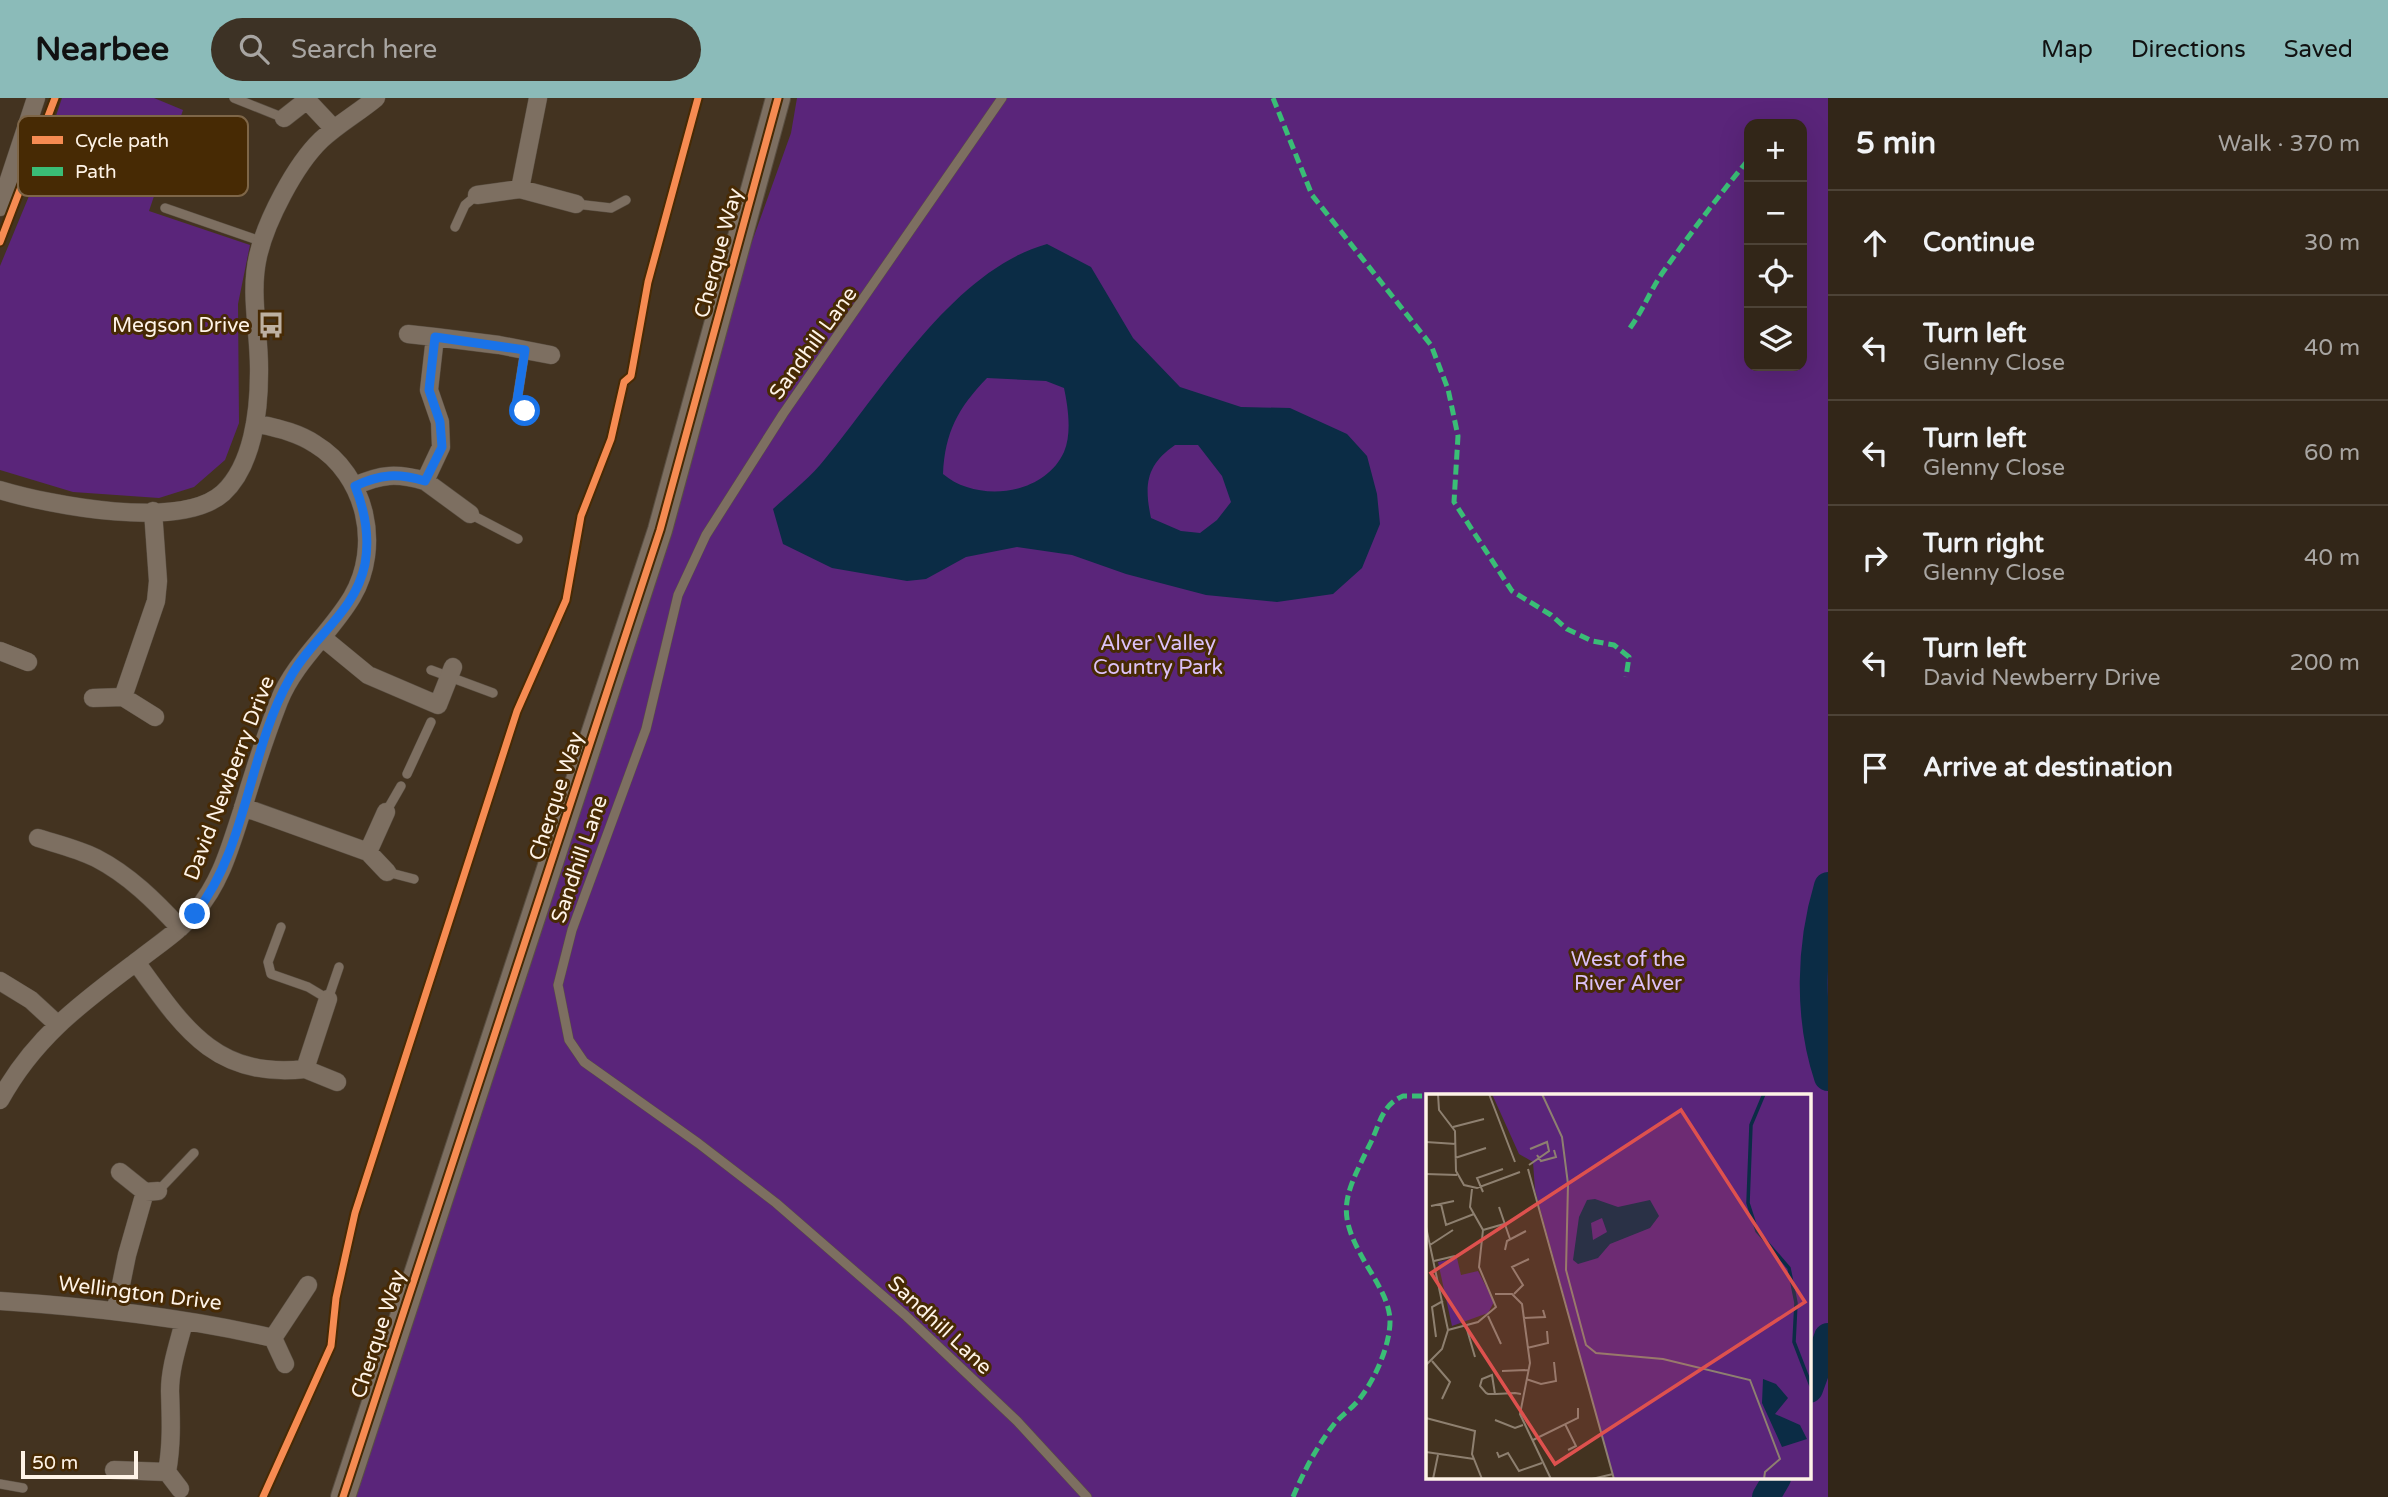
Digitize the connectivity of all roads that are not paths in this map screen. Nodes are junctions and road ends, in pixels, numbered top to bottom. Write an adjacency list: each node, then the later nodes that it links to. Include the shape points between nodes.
1 (36, 98): 8 (street)
2 (234, 98): 9 (lane)
3 (376, 98): 10 (street)
4 (538, 98): 12 (street)
5 (778, 98): 74 (street, Cherque Way, via 660,530)
6 (1002, 98): 75 (lane, Sandhill Lane, via 783,414 706,535 678,595 646,729 576,917 558,985 569,1040 584,1062 776,1203 1017,1421)
7 (306, 99): 9 (street); 10 (street)
8 (30, 116)
9 (284, 118)
10 (334, 129): 19 (street, via 304,160)
11 (18, 152): 16 (street)
12 (520, 189): 13 (street); 15 (street)
13 (477, 195): 18 (lane, via 465,205)
14 (626, 200): 15 (lane, via 611,208)
15 (576, 204)
16 (0, 206)
17 (166, 208): 19 (lane)
18 (455, 227)
19 (263, 242): 25 (street, via 255,300 260,371)
20 (408, 334): 21 (street)
21 (435, 337): 22 (street); 26 (street, via 429,390 440,422 442,447)
22 (525, 350): 23 (street); 24 (lane, via 517,401)
23 (551, 355)
24 (525, 411)
25 (256, 423): 27 (street, David Newberry Drive, via 314,443 329,453); 29 (street, via 243,462 224,492 192,508)
26 (425, 481): 27 (street, via 402,474 380,475); 30 (street)
27 (355, 486): 32 (street, David Newberry Drive, via 367,528 365,564 354,595)
28 (1, 493): 29 (street, via 79,509)
29 (153, 511): 38 (street, via 156,601)
30 (470, 514): 31 (lane)
31 (518, 539)
32 (323, 638): 40 (street, via 368,676); 44 (street, David Newberry Drive, via 290,678)
33 (0, 652): 34 (street)
34 (28, 662)
35 (431, 670): 36 (lane)
36 (451, 672): 37 (lane); 40 (street)
37 (493, 693)
38 (123, 697): 39 (street); 41 (street)
39 (93, 698)
40 (435, 714): 42 (lane)
41 (155, 717)
42 (407, 775)
43 (401, 786): 45 (lane)
44 (243, 807): 47 (street); 51 (street, David Newberry Drive, via 209,895)
45 (386, 812): 47 (street)
46 (38, 838): 51 (street, via 94,857 118,872)
47 (368, 852): 48 (street)
48 (387, 872): 49 (lane)
49 (414, 879)
50 (281, 927): 55 (lane, via 268,962 271,974 308,986)
51 (180, 928): 52 (street, David Newberry Drive)
52 (136, 962): 56 (street, David Newberry Drive); 57 (street, via 180,1023 211,1051 253,1068)
53 (339, 967): 55 (lane)
54 (0, 981): 56 (street)
55 (328, 999): 57 (street)
56 (56, 1023): 59 (street, David Newberry Drive)
57 (305, 1069): 58 (street)
58 (337, 1082)
59 (0, 1100)
60 (194, 1153): 62 (lane)
61 (120, 1172): 62 (street)
62 (151, 1191): 65 (street, via 127,1255)
63 (308, 1285): 67 (street)
64 (0, 1301): 65 (street, Wellington Drive)
65 (116, 1309): 66 (street, Wellington Drive)
66 (184, 1322): 67 (street, Wellington Drive); 70 (street, via 170,1390 173,1441)
67 (273, 1338): 68 (street)
68 (285, 1364)
69 (114, 1470): 70 (street)
70 (167, 1472): 73 (street)
71 (0, 1484): 72 (lane)
72 (23, 1489)
73 (180, 1489)
74 (343, 1497)
75 (1087, 1497)

